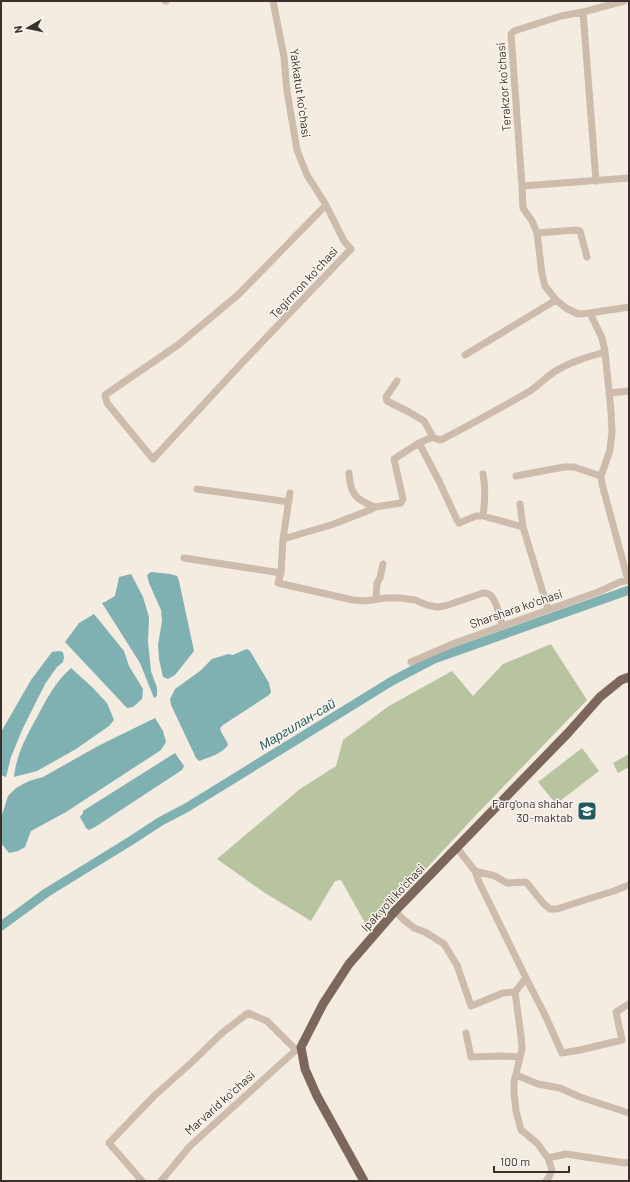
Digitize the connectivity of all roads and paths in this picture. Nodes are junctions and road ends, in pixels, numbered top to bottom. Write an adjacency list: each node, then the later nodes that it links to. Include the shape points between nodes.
1 (273, 1): 7 (street, Yakkatut koʻchasi, via 297,150 307,176)
2 (624, 1): 3 (street, Terakzor koʻchasi)
3 (583, 12): 5 (street); 6 (street, Terakzor koʻchasi, via 561,16 511,34)
4 (629, 178): 5 (street)
5 (596, 181): 6 (street)
6 (522, 186): 8 (street, Terakzor koʻchasi, via 523,208)
7 (326, 205): 7 (street, Tegirmon koʻchasi, via 344,241 351,249 153,459 107,403 105,395 178,345 239,294)
8 (537, 234): 9 (street, via 580,231); 10 (street, via 545,286)
9 (587, 257)
10 (556, 300): 12 (street, via 578,314); 14 (street)
11 (629, 307): 12 (street)
12 (590, 313): 13 (street, via 602,338)
13 (605, 352): 17 (street); 18 (street, via 567,365 532,390 441,440)
14 (465, 355)
15 (397, 382): 18 (street, via 386,397 387,401 424,421)
16 (629, 391): 17 (street)
17 (609, 393): 23 (street, via 612,432 610,450)
18 (433, 436): 19 (street)
19 (419, 443): 28 (street, via 394,459 403,499 401,503); 29 (street, via 456,520 459,523)
20 (349, 473): 28 (street, via 349,484 356,496)
21 (484, 474): 29 (street)
22 (516, 476): 23 (street, via 564,466)
23 (601, 476): 35 (street)
24 (197, 489): 26 (street)
25 (290, 493): 26 (street)
26 (289, 502): 31 (street)
27 (520, 504): 30 (street)
28 (375, 507): 31 (street, via 330,525)
29 (483, 516): 30 (street)
30 (523, 527): 37 (street)
31 (283, 539): 34 (street)
32 (184, 558): 34 (street)
33 (383, 564): 36 (street, via 377,583)
34 (281, 573): 36 (street, via 278,584 353,600)
35 (628, 580): 37 (street, Sharshara koʻchasi)
36 (376, 599): 38 (street, via 400,598 437,607 483,593 488,594 494,600)
37 (548, 609): 38 (street, Sharshara koʻchasi)
38 (502, 625): 39 (street, Sharshara koʻchasi)
39 (411, 662)
40 (629, 676): 41 (main road, Ipak yo'li ko'chasi, via 620,680 600,697)
41 (457, 848): 42 (street); 44 (main road, Ipak yo'li ko'chasi)
42 (475, 870): 43 (street, via 507,883 527,883 550,909); 45 (street)
43 (629, 886)
44 (395, 912): 46 (street, via 414,928 444,944 457,965 471,1006 503,993); 49 (main road, Ipak yo'li ko'chasi, via 346,969)
45 (526, 978): 46 (street); 47 (street, via 562,1053 622,1040 616,1012)
46 (515, 992): 50 (street, via 522,1049)
47 (629, 1004)
48 (466, 1033): 50 (street, via 471,1057)
49 (299, 1048): 55 (street, via 268,1021 248,1013 222,1033 154,1096 109,1144); 56 (street, Marvarid koʻchasi, via 190,1146); 57 (main road, via 314,1089)
50 (520, 1057): 51 (street)
51 (516, 1075): 52 (street); 53 (street, via 514,1093 521,1130 537,1143)
52 (629, 1113)
53 (548, 1158): 54 (street, via 566,1154); 58 (street, via 552,1170)
54 (629, 1162)
55 (142, 1181)
56 (161, 1181)
57 (364, 1181)
58 (546, 1181)

